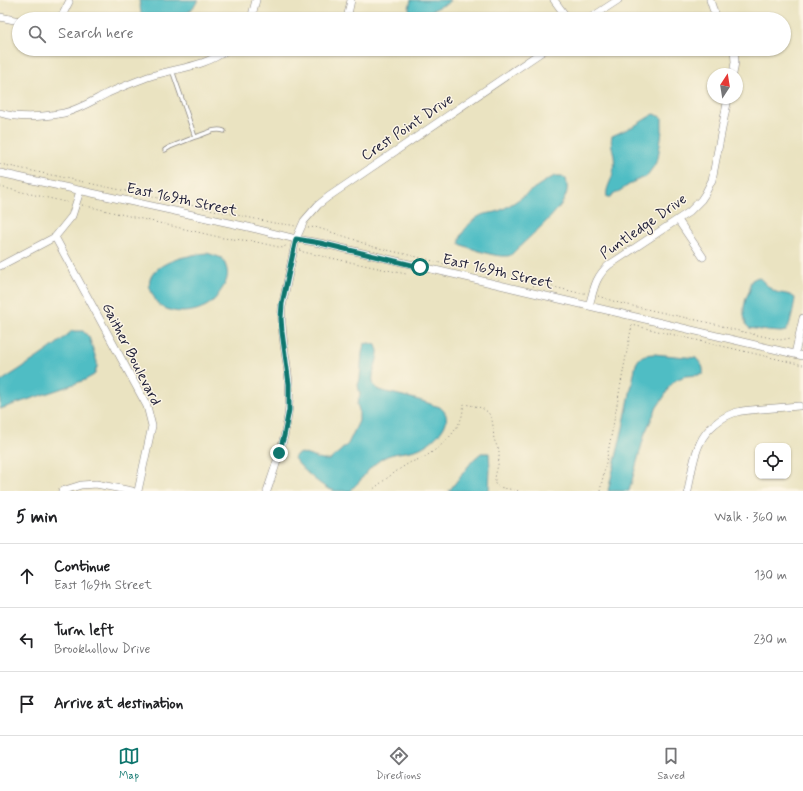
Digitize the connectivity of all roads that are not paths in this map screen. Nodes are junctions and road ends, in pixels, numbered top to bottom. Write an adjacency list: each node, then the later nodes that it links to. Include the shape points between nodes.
1 (256, 0): 8 (street)
2 (351, 0): 9 (street)
3 (554, 0): 10 (street)
4 (618, 0): 11 (street)
5 (710, 0): 12 (street)
6 (69, 2): 7 (street)
7 (65, 12)
8 (253, 12)
9 (348, 12)
10 (563, 12)
11 (600, 12)
12 (714, 12)
13 (0, 17): 14 (street)
14 (12, 20)
15 (218, 56): 19 (street, via 204,63)
16 (536, 56): 29 (street, Crest Point Drive, via 328,197 307,217)
17 (735, 56): 18 (street)
18 (734, 68)
19 (172, 70): 21 (street, via 139,80 66,112 47,116); 23 (lane)
20 (727, 104): 27 (street, Puntledge Drive, via 712,180 696,206)
21 (0, 113)
22 (224, 130): 23 (lane, via 214,130)
23 (195, 137): 24 (lane)
24 (165, 150)
25 (0, 173): 26 (street, East 169th Street)
26 (80, 191): 28 (street, via 72,216); 29 (street, East 169th Street)
27 (678, 220): 30 (street); 32 (street, Puntledge Drive, via 609,265 596,280)
28 (55, 237): 31 (street); 39 (street, Gaither Boulevard, via 147,406 152,426)
29 (296, 239): 32 (street, East 169th Street); 40 (street, Crest Point Drive, via 281,318 289,384 289,410 284,436)
30 (703, 257)
31 (0, 266)
32 (589, 306): 34 (street, East 169th Street)
33 (803, 318): 34 (street)
34 (795, 354): 35 (street, East 169th Street)
35 (803, 356)
36 (799, 406): 41 (street, via 741,411 720,420 708,430 700,442)
37 (62, 491): 38 (street, via 81,485 96,484)
38 (132, 491)
39 (138, 491)
40 (266, 491)
41 (688, 491)

